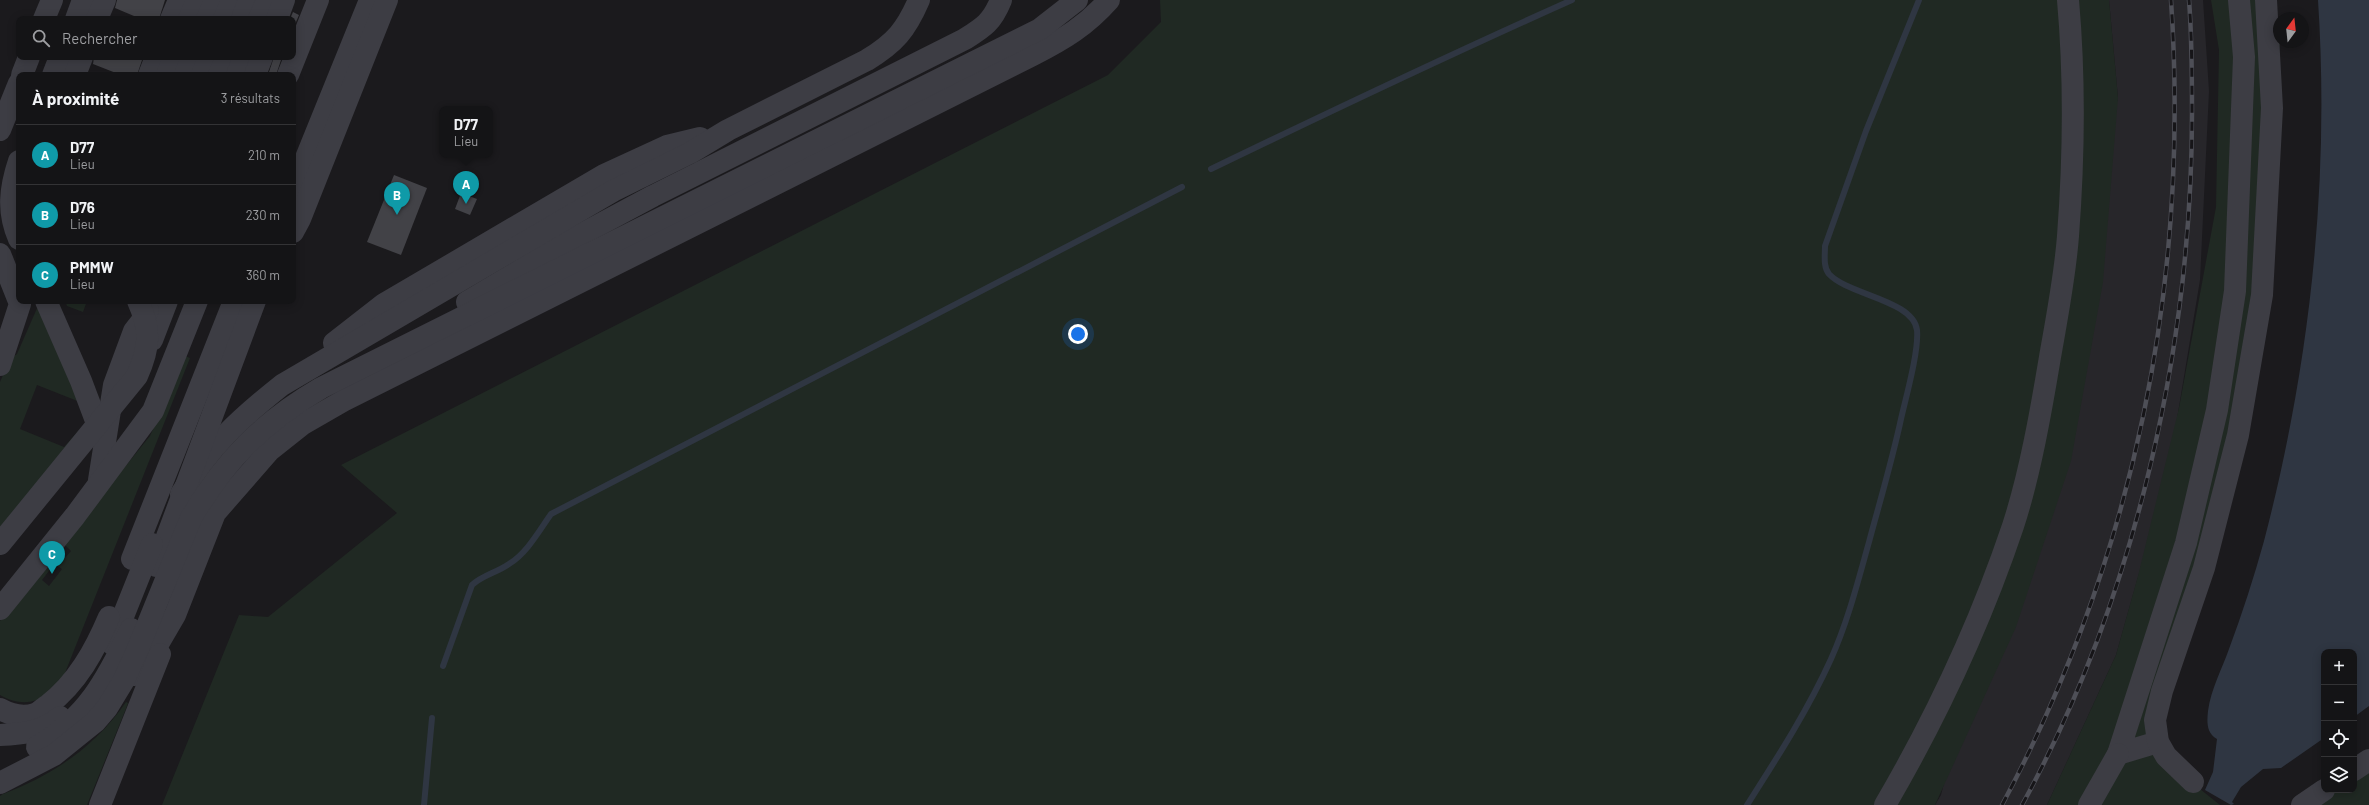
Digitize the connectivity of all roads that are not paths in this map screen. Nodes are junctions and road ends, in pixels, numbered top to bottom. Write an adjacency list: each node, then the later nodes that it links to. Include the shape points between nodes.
1 (52, 0): 24 (lane)
2 (83, 0): 25 (lane)
3 (105, 0): 26 (lane)
4 (162, 0): 27 (lane)
5 (179, 0): 28 (lane)
6 (197, 0): 29 (lane)
7 (215, 0): 30 (lane)
8 (232, 0): 31 (lane)
9 (250, 0): 32 (lane)
10 (267, 0): 33 (lane)
11 (284, 0): 34 (lane)
12 (302, 0): 35 (lane)
13 (318, 0): 37 (lane)
14 (354, 0): 67 (lane)
15 (372, 0): 69 (lane); 70 (lane)
16 (387, 0): 71 (lane)
17 (919, 0): 91 (lane, via 899,37 886,49 867,60 728,130 667,146 633,160 524,220 384,304 244,416 221,438 199,465)
18 (1001, 0): 65 (lane, via 987,25 965,39)
19 (1077, 0): 36 (lane)
20 (1109, 0): 95 (lane, via 1095,16 1072,34 1033,55 343,401 303,424 269,451 215,513)
21 (2068, 0): 109 (lane, via 2075,113 2068,238 2041,410 2013,524 1986,599 1958,667 1922,742)
22 (2238, 0): 101 (lane, via 2244,57 2235,290 2217,410 2186,543)
23 (2266, 0): 100 (lane, via 2272,108 2262,295 2238,434 2204,568 2162,691 2155,720)
24 (45, 16)
25 (77, 16)
26 (98, 16)
27 (156, 16)
28 (172, 16)
29 (190, 16)
30 (208, 16)
31 (225, 16)
32 (243, 16)
33 (260, 16)
34 (278, 16)
35 (296, 16)
36 (1051, 21): 65 (lane, via 1006,33 918,78 874,96); 87 (lane, via 1040,29)
37 (296, 55)
38 (28, 60): 51 (lane)
39 (59, 60): 52 (lane)
40 (81, 60): 53 (lane)
41 (139, 60): 54 (lane)
42 (155, 60): 55 (lane)
43 (173, 60): 56 (lane)
44 (191, 60): 57 (lane)
45 (208, 60): 58 (lane)
46 (226, 60): 59 (lane)
47 (243, 60): 60 (lane)
48 (261, 60): 61 (lane)
49 (279, 60): 62 (lane)
50 (294, 60): 63 (lane)
51 (23, 72)
52 (54, 72)
53 (76, 72)
54 (134, 72)
55 (150, 72)
56 (167, 72)
57 (186, 72)
58 (203, 72)
59 (220, 72)
60 (238, 72)
61 (256, 72)
62 (273, 72)
63 (289, 72)
64 (16, 90): 66 (lane)
65 (828, 107): 87 (lane, via 570,241)
66 (0, 130)
67 (296, 145)
68 (16, 170): 72 (lane, via 11,184 10,202)
69 (296, 183)
70 (296, 196)
71 (296, 226)
72 (16, 231)
73 (0, 254): 74 (lane)
74 (16, 294)
75 (20, 304): 86 (lane)
76 (47, 304): 89 (lane, via 81,381)
77 (59, 304): 89 (lane, via 83,358)
78 (143, 304): 89 (lane)
79 (143, 304): 85 (lane, via 148,340)
80 (196, 304): 88 (lane)
81 (248, 304): 91 (lane)
82 (248, 304): 93 (lane)
83 (248, 304): 96 (lane)
84 (175, 307): 85 (lane); 88 (lane)
85 (146, 355): 89 (lane, via 137,376)
86 (3, 357)
87 (360, 370): 97 (lane, via 321,388 286,410 258,432 222,471 191,518 130,667)
88 (163, 386): 90 (lane, via 153,411)
89 (104, 418): 90 (lane); 92 (lane)
90 (97, 486): 94 (lane)
91 (181, 494): 103 (lane, via 136,618 114,665 94,698 50,739 8,764)
92 (0, 544)
93 (116, 600): 96 (lane); 98 (lane, via 100,640 82,669 58,697 36,713 13,716)
94 (3, 604)
95 (175, 615): 97 (lane, via 154,651); 108 (lane)
96 (112, 643): 99 (lane, via 99,674 79,700 52,724 26,734)
97 (108, 708): 106 (lane, via 54,755)
98 (0, 709)
99 (0, 735)
100 (2158, 742): 101 (lane); 105 (lane, via 2166,756)
101 (2118, 754): 110 (lane)
102 (2369, 760): 104 (lane)
103 (0, 766)
104 (2357, 768)
105 (2192, 782)
106 (0, 783)
107 (2321, 792): 111 (lane)
108 (100, 805)
109 (1884, 805)
110 (2089, 805)
111 (2302, 805)

